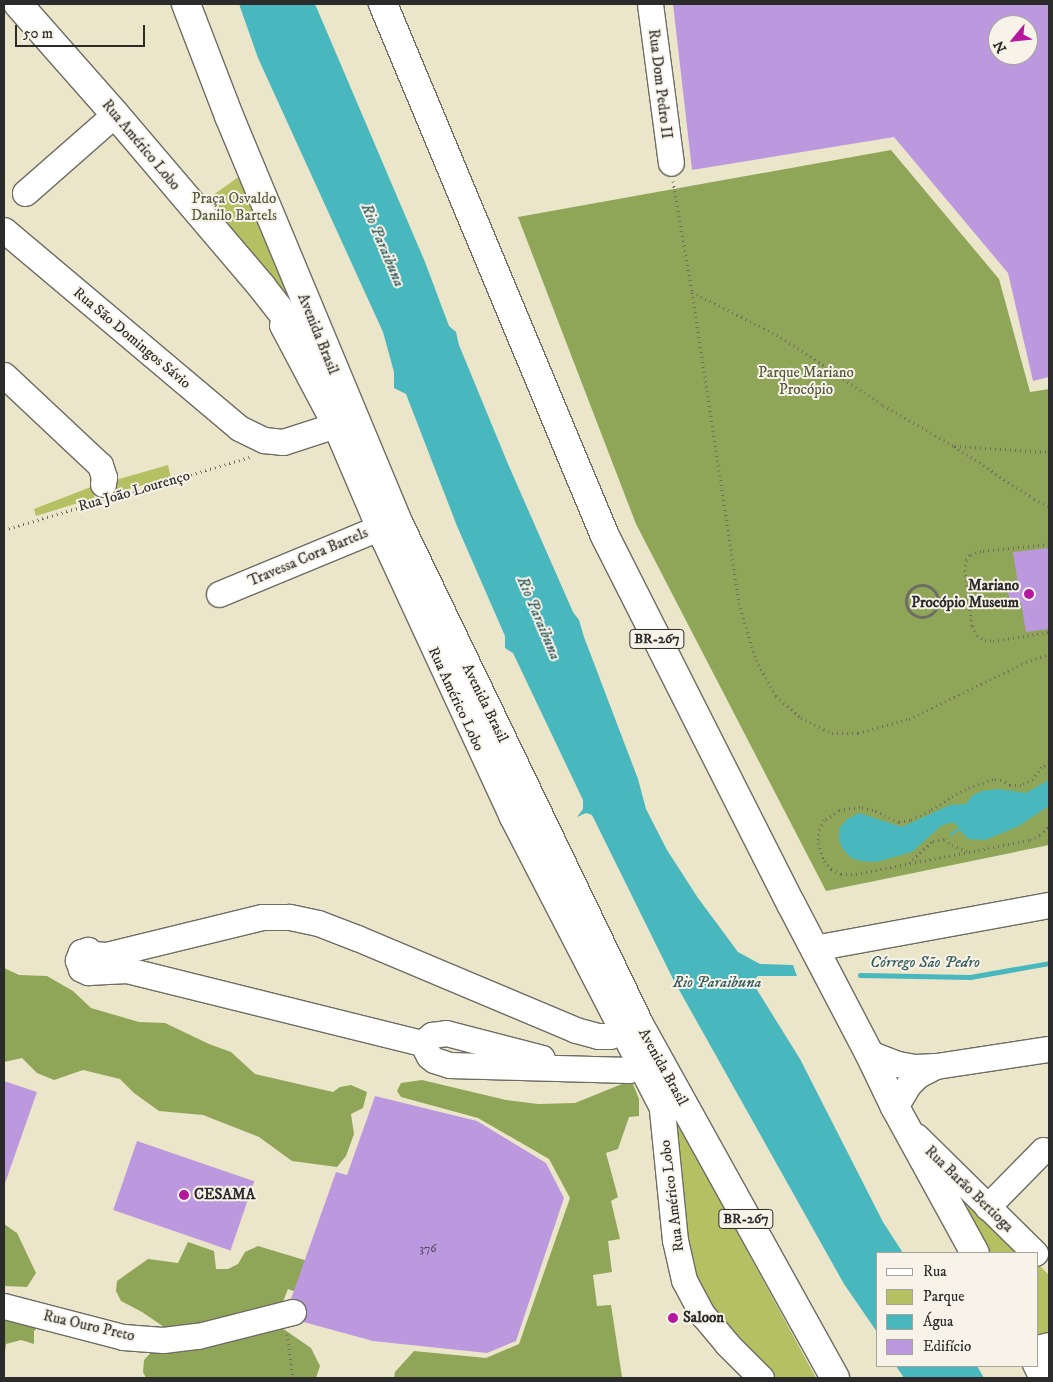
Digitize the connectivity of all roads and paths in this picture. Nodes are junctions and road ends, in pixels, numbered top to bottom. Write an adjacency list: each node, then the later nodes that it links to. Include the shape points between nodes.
1 (18, 4): 5 (main road, Rua Américo Lobo)
2 (186, 4): 12 (main road, Avenida Brasil / BR-267)
3 (383, 4): 32 (main road, BR-267, via 605,536)
4 (650, 4): 6 (street, Rua Dom Pedro II)
5 (115, 114): 7 (street); 9 (main road, Rua Américo Lobo)
6 (671, 163): 10 (path)
7 (25, 193)
8 (4, 230): 15 (street, Rua São Domingos Sávio)
9 (262, 287): 12 (main road, Rua Américo Lobo); 13 (street, Rua Américo Lobo)
10 (692, 292): 14 (path, via 781,337 883,405); 26 (path, via 739,603 756,660 776,696 801,718 832,733 858,733 909,718)
11 (4, 375): 17 (street, via 100,465)
12 (339, 385): 13 (main road, Avenida Brasil / BR-267)
13 (344, 422): 15 (street); 19 (main road, Avenida Brasil / BR-267)
14 (954, 446): 16 (path); 18 (path)
15 (259, 448): 17 (path, Rua João Lourenço)
16 (1049, 452)
17 (105, 494): 20 (path, Rua João Lourenço)
18 (1049, 506)
19 (388, 524): 22 (street, Travessa Cora Bartels); 33 (main road, Avenida Brasil / BR-267)
20 (4, 530)
21 (1049, 544): 23 (path, via 980,551 970,555 965,570)
22 (219, 594)
23 (968, 598): 24 (path); 25 (path, via 972,626 985,640)
24 (939, 601): 24 (path, via 934,591 921,585 912,589 906,602 914,615 925,617 935,612)
25 (1049, 632)
26 (1049, 654)
27 (1049, 762): 30 (path, via 1033,779 1021,785 993,779 966,789 910,820 898,822 860,807 839,810 824,820 819,829 818,842 824,861 841,874)
28 (1049, 825): 29 (path, via 1030,840)
29 (971, 852): 30 (path); 30 (path, via 945,839 932,841)
30 (908, 864)
31 (1049, 905): 32 (street)
32 (814, 948): 35 (main road, BR-267)
33 (631, 1029): 36 (main road, Avenida Brasil / BR-267); 36 (street, via 598,1036 576,1030 357,938 318,923 289,918 253,918 106,955 92,954 88,950 81,952 78,960 81,969 88,972 127,970 422,1043 432,1035 454,1034 581,1068 629,1070)
34 (1049, 1049): 37 (street)
35 (869, 1053): 37 (street, via 898,1064); 38 (main road, BR-267)
36 (651, 1060): 49 (street, Rua Américo Lobo, via 661,1106 675,1240 684,1280 703,1315); 50 (main road, Avenida Brasil / BR-267)
37 (936, 1066): 38 (street, via 909,1084)
38 (899, 1116): 40 (street, Rua Barão Bertioga); 41 (main road, BR-267)
39 (1043, 1150): 40 (street)
40 (987, 1207): 42 (street, Rua Barão Bertioga)
41 (974, 1252)
42 (1034, 1252)
43 (1038, 1256): 44 (street, Rua Barão Bertioga)
44 (1049, 1266)
45 (4, 1306): 46 (street, Rua Ouro Preto, via 123,1337 163,1340 198,1336)
46 (289, 1313): 48 (path)
47 (1038, 1366): 51 (main road)
48 (293, 1378)
49 (762, 1378)
50 (835, 1378)
51 (1044, 1378)

